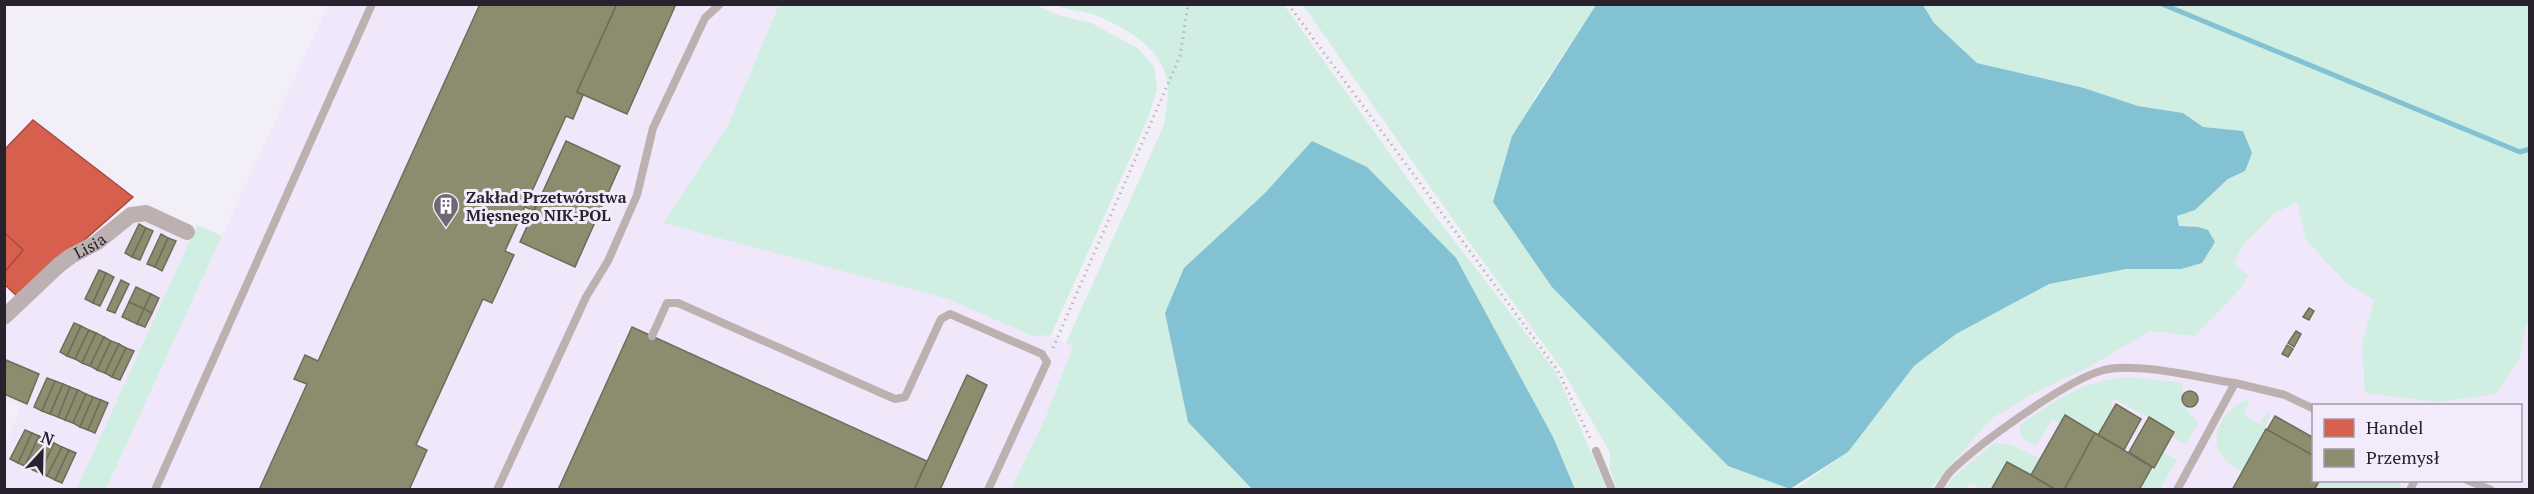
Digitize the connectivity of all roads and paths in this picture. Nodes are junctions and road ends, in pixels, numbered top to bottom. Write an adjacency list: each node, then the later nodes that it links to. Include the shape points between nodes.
1 (372, 4): 13 (lane)
2 (720, 4): 14 (lane, via 705,18 653,128 637,195)
3 (1188, 4): 8 (path, via 1180,56)
4 (1288, 4): 11 (path, via 1558,371)
5 (187, 232): 6 (street, Lisia, via 146,213 131,215 96,243 71,256)
6 (4, 318)
7 (652, 336): 8 (lane, via 667,303 678,303 895,399 905,397 941,319 950,314 1042,354)
8 (1047, 362): 15 (lane)
9 (2235, 383): 10 (lane, via 2285,395); 17 (lane, via 2142,369 2105,370 2075,381 2004,429 1951,472); 18 (lane)
10 (2312, 408)
11 (1596, 451): 16 (lane)
12 (2473, 482): 19 (lane)
13 (155, 489)
14 (497, 489)
15 (988, 489)
16 (1612, 489)
17 (1938, 489)
18 (2177, 489)
19 (2491, 489)

